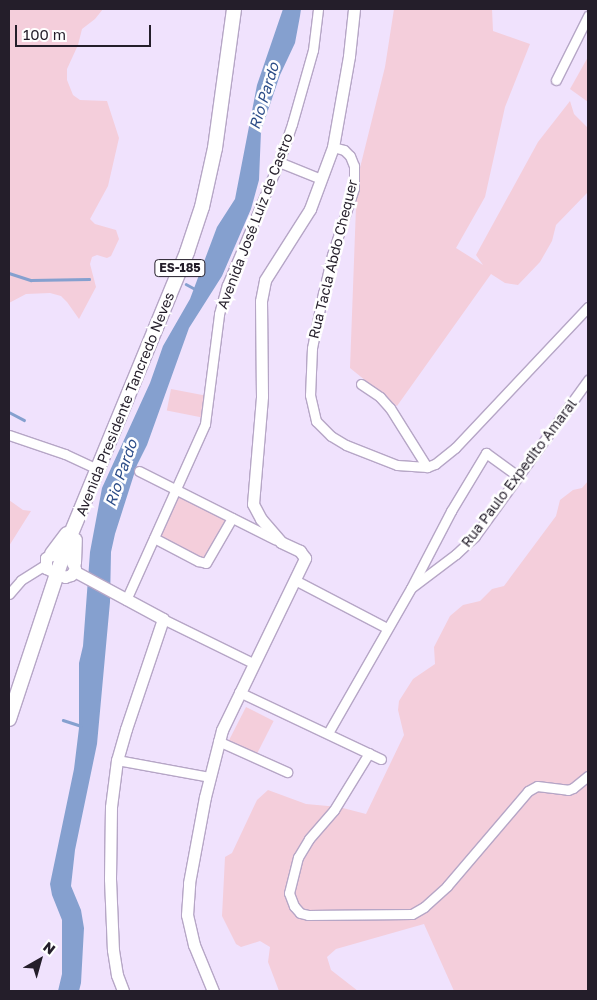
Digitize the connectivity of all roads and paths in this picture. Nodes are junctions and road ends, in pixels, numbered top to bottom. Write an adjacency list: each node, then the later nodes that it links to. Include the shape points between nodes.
1 (234, 9): 14 (main road, Avenida Presidente Tancredo Neves / ES-185, via 215,148 202,207 187,252)
2 (318, 9): 7 (street, Avenida José Luiz de Castro, via 313,50)
3 (354, 9): 6 (street)
4 (588, 16): 5 (street)
5 (556, 80)
6 (333, 147): 8 (street); 13 (street, Rua Tacla Abdo Chequer, via 350,156 354,166 354,188 332,255 312,348 310,395 313,413 324,430 346,445 397,465)
7 (279, 162): 8 (street); 17 (street, Avenida José Luiz de Castro, via 225,293 219,314 205,424)
8 (321, 180): 21 (street, via 306,216 265,280 261,301 262,396 253,504)
9 (588, 307): 13 (street, via 455,448)
10 (588, 380): 16 (street, Rua Paulo Expedito Amaral)
11 (360, 384): 13 (street, via 390,408)
12 (9, 435): 14 (street, via 65,454)
13 (427, 467)
14 (97, 470): 18 (main road, Avenida Presidente Tancredo Neves / ES-185)
15 (139, 471): 17 (street)
16 (518, 476): 24 (street, Rua Paulo Expedito Amaral, via 466,546); 24 (street, via 486,453)
17 (176, 489): 19 (street); 20 (street, Avenida José Luiz de Castro)
18 (80, 514): 22 (main road); 22 (main road, via 74,547)
19 (232, 518): 20 (street, via 206,563); 21 (street)
20 (154, 538): 26 (street, Avenida José Luiz de Castro)
21 (281, 542): 23 (street, via 304,555)
22 (64, 565): 25 (street, via 21,580); 26 (street); 31 (main road)
23 (295, 580): 28 (street); 29 (street)
24 (410, 588): 28 (street, Rua Paulo Expedito Amaral)
25 (9, 594)
26 (126, 600): 27 (street)
27 (163, 619): 29 (street); 36 (street)
28 (387, 628): 32 (street, Rua Paulo Expedito Amaral)
29 (253, 663): 30 (street)
30 (239, 692): 32 (street); 33 (street)
31 (9, 719)
32 (328, 732): 34 (street)
33 (218, 741): 37 (street); 39 (street)
34 (369, 753): 35 (street); 38 (street, via 338,805 298,857 289,893 300,913 412,914 447,886 528,791 537,786 568,790)
35 (381, 759)
36 (117, 760): 39 (street); 40 (street, via 111,822 111,905 114,962)
37 (287, 772)
38 (588, 776)
39 (210, 777): 41 (street, via 187,910 188,928)
40 (123, 991)
41 (213, 991)

